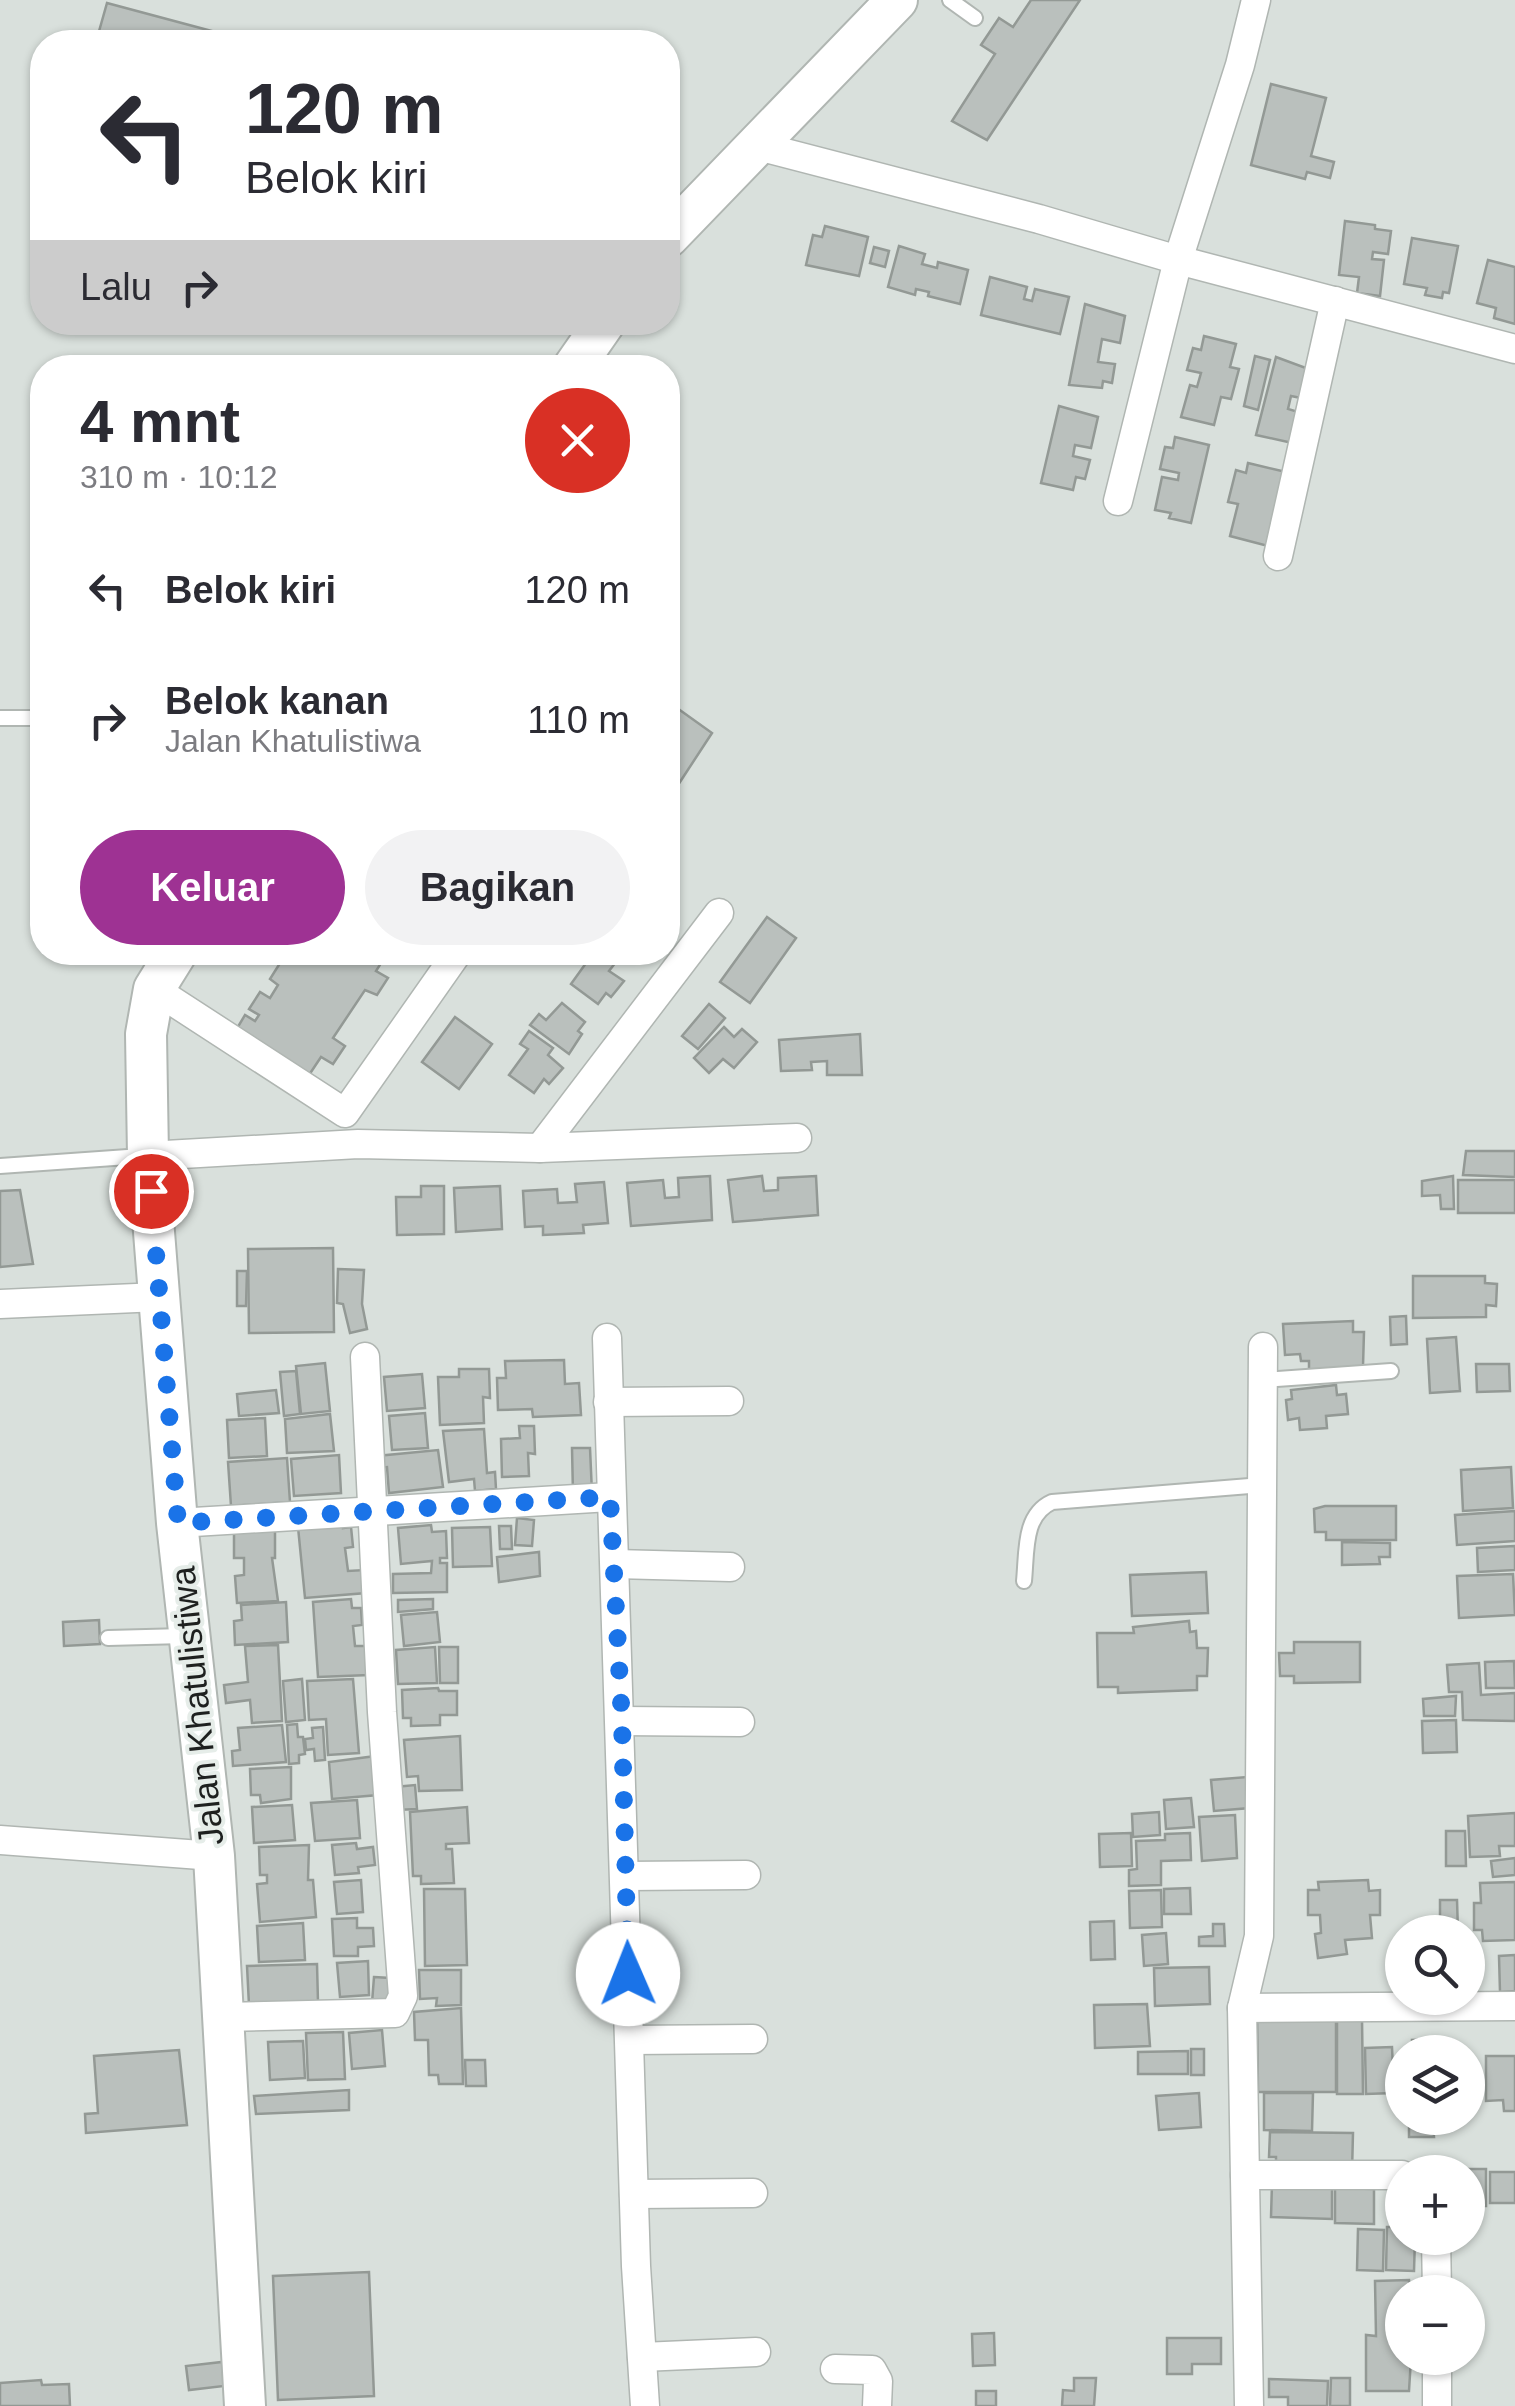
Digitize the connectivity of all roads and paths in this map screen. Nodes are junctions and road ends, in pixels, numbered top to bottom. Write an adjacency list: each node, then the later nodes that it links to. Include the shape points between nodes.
1 (897, 0): 5 (street)
2 (950, 0): 4 (lane)
3 (1256, 0): 7 (street)
4 (975, 18)
5 (754, 146): 6 (street); 7 (street)
6 (680, 224)
7 (1178, 260): 8 (street); 10 (street)
8 (1335, 302): 9 (street); 11 (street)
9 (1515, 349)
10 (1118, 501)
11 (1278, 556)
12 (0, 718): 13 (lane)
13 (30, 718)
14 (719, 914): 17 (street)
15 (168, 965): 19 (street, Jalan Khatulistiwa)
16 (449, 965): 20 (street)
17 (680, 965)
18 (680, 965): 23 (street)
19 (154, 989): 20 (street); 24 (street, Jalan Khatulistiwa, via 146,1034)
20 (345, 1113): 22 (street)
21 (797, 1138): 23 (street)
22 (358, 1144): 23 (street); 24 (street)
23 (540, 1148)
24 (148, 1156): 25 (lane); 26 (street, Jalan Khatulistiwa)
25 (0, 1166)
26 (160, 1297): 27 (street); 38 (street, Jalan Khatulistiwa)
27 (0, 1304)
28 (608, 1338): 33 (street)
29 (1263, 1347): 32 (street)
30 (364, 1357): 37 (street)
31 (1392, 1371): 32 (lane)
32 (1263, 1380): 35 (street)
33 (608, 1402): 34 (street); 36 (street)
34 (728, 1402)
35 (1262, 1485): 41 (lane, via 1052,1502 1031,1520); 51 (street, via 1259,1936)
36 (610, 1497): 37 (street); 39 (street)
37 (374, 1510): 38 (street); 52 (street, via 400,2007 395,2013)
38 (178, 1523): 42 (street, Jalan Khatulistiwa)
39 (615, 1564): 40 (street); 44 (street)
40 (730, 1567)
41 (1024, 1580)
42 (190, 1636): 43 (lane); 47 (street, Jalan Khatulistiwa)
43 (108, 1638)
44 (622, 1721): 45 (street); 49 (street)
45 (740, 1722)
46 (0, 1840): 47 (street)
47 (214, 1856): 52 (street, Jalan Khatulistiwa)
48 (746, 1875): 49 (street)
49 (626, 1876): 53 (street)
50 (1515, 2006): 51 (street)
51 (1242, 2008): 55 (street)
52 (224, 2017): 63 (street, Jalan Khatulistiwa)
53 (630, 2040): 54 (street); 58 (street)
54 (753, 2040)
55 (1245, 2175): 56 (street); 66 (street)
56 (1385, 2175)
57 (753, 2193): 58 (street)
58 (634, 2194): 60 (street)
59 (756, 2352): 60 (street)
60 (642, 2357): 64 (street)
61 (835, 2370): 65 (street, via 872,2370)
62 (1437, 2375): 67 (street)
63 (245, 2406)
64 (645, 2406)
65 (877, 2406)
66 (1248, 2406)
67 (1438, 2406)

